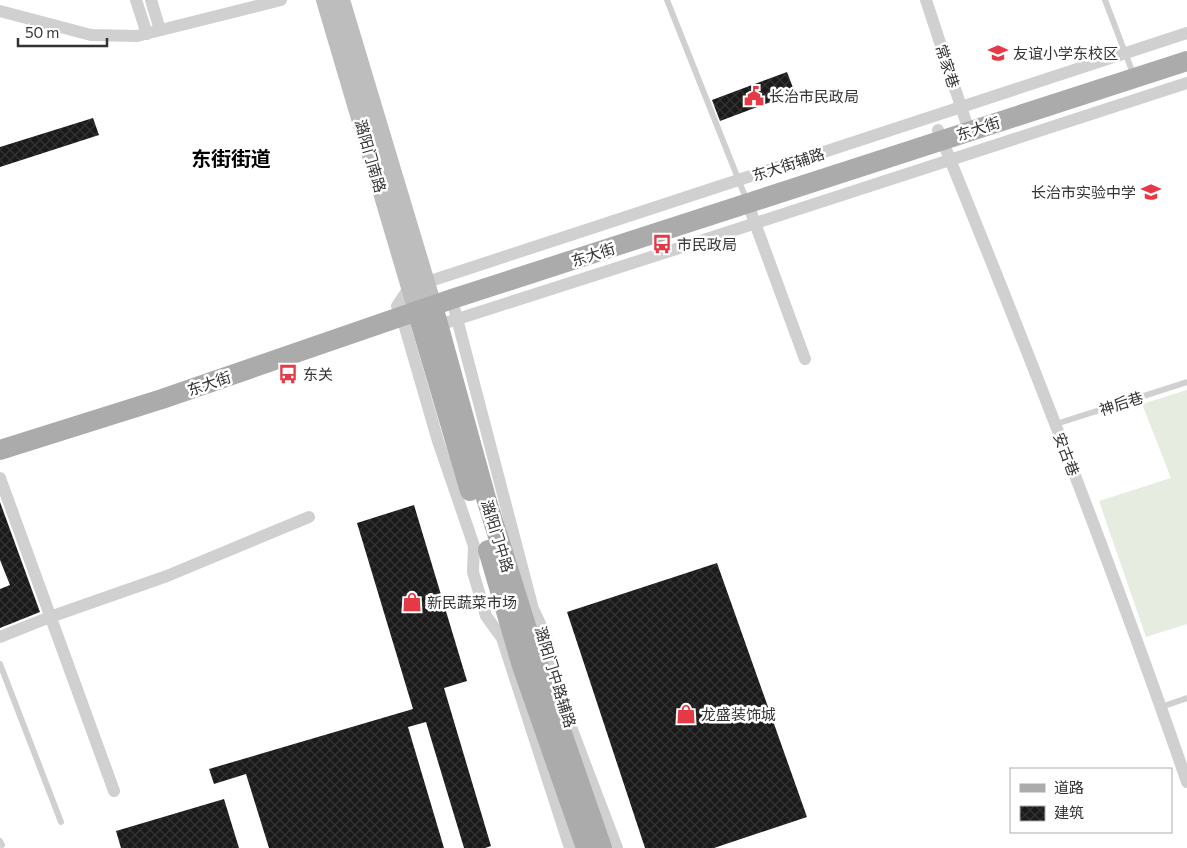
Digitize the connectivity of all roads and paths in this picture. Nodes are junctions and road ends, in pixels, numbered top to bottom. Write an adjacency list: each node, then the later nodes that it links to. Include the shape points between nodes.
1 (136, 0): 11 (street)
2 (151, 0): 10 (street)
3 (281, 0): 10 (street)
4 (325, 0): 22 (main road, 潞阳门南路)
5 (341, 0): 22 (main road, 潞阳门南路)
6 (666, 0): 20 (lane)
7 (926, 0): 17 (street, 常家巷)
8 (1105, 0): 15 (lane)
9 (0, 11): 11 (street, via 92,35)
10 (160, 30): 11 (street)
11 (147, 34)
12 (1187, 34): 15 (street)
13 (1187, 49): 15 (main road, 东大街)
14 (1187, 61): 15 (main road, 东大街)
15 (1130, 66): 17 (main road, 东大街)
16 (1187, 82): 19 (street)
17 (966, 120): 18 (main road, 东大街); 20 (street, 东大街辅路)
18 (940, 135): 19 (street, 安古巷); 20 (main road, 东大街)
19 (950, 160): 21 (street); 25 (street, 安古巷)
20 (744, 192): 21 (street); 22 (main road, 东大街); 22 (street, 东大街辅路)
21 (755, 224): 22 (street); 23 (street)
22 (425, 306): 26 (main road, 东大街); 27 (main road, 东大街, via 162,399); 38 (street, via 438,441 474,546 473,572 486,616 502,638); 39 (main road, 潞阳门中路, via 522,666); 40 (main road, 潞阳门中路, via 534,652); 41 (street, 潞阳门中路辅路, via 533,608 543,628 554,662 555,685)
23 (805, 359)
24 (1187, 382): 25 (lane, 神后巷)
25 (1056, 424): 34 (street, 安古巷)
26 (0, 439)
27 (0, 450)
28 (0, 478): 30 (street)
29 (309, 517): 30 (street, via 168,576)
30 (50, 616): 31 (street); 36 (street)
31 (0, 637)
32 (0, 664): 37 (lane)
33 (1187, 698): 34 (lane)
34 (1161, 707): 35 (street, 安古巷)
35 (1187, 782)
36 (114, 792)
37 (61, 822)
38 (570, 848)
39 (586, 848)
40 (602, 848)
41 (617, 848)

